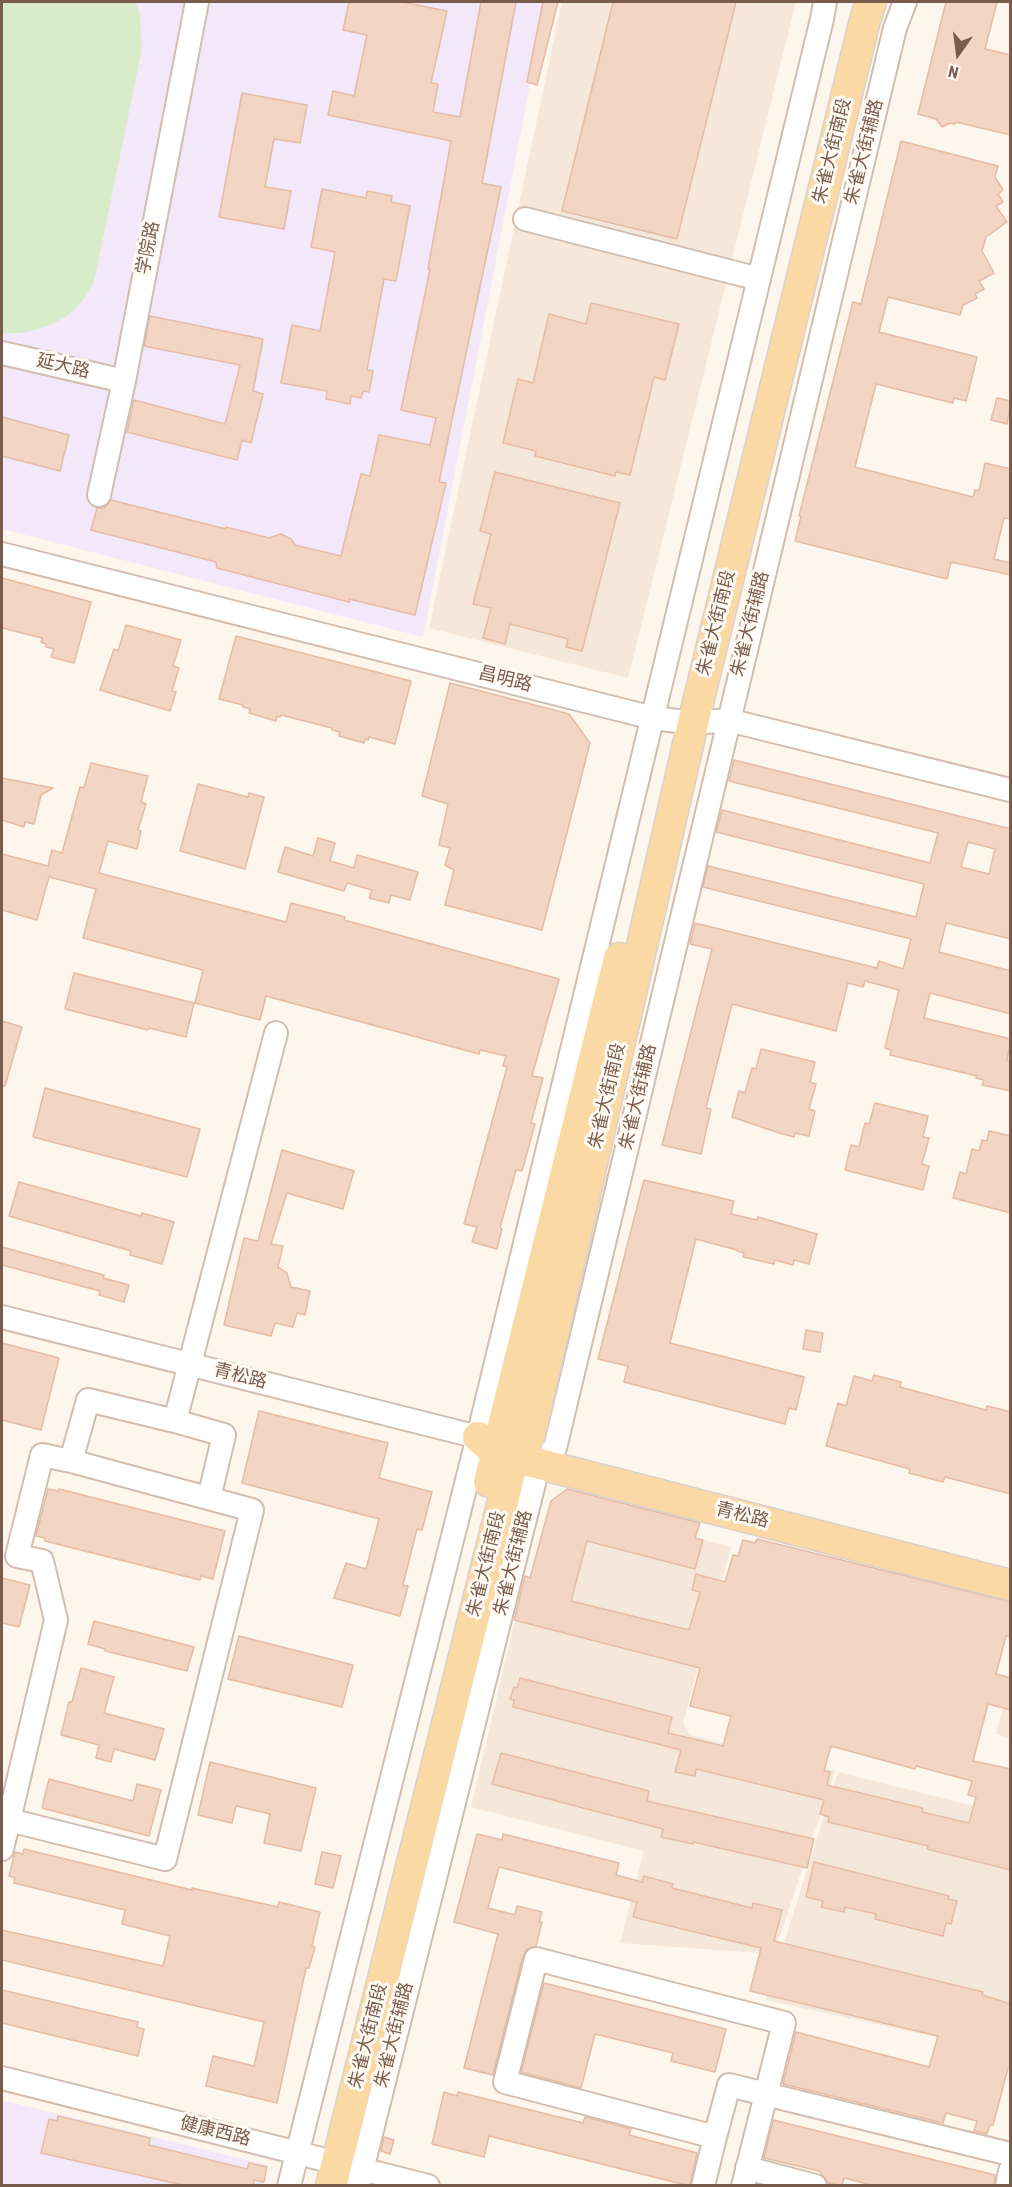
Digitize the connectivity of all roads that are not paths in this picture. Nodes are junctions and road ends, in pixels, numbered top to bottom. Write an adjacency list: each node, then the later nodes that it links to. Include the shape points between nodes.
1 (197, 2): 9 (street, 学院路)
2 (825, 2): 7 (street)
3 (850, 2): 13 (main road, 朱雀大街南段)
4 (871, 2): 13 (main road, 朱雀大街南段)
5 (905, 2): 12 (street, 朱雀大街辅路, via 895,28)
6 (525, 219): 7 (street)
7 (759, 279): 13 (street)
8 (2, 353): 9 (street, 延大路)
9 (124, 381): 10 (street, 学院路)
10 (99, 495)
11 (2, 554): 13 (street, 昌明路)
12 (728, 720): 13 (street, 昌明路); 14 (street, 昌明路); 19 (street, 朱雀大街辅路)
13 (673, 721): 19 (main road, 朱雀大街南段)
14 (1011, 790)
15 (276, 1033): 17 (street)
16 (2, 1317): 17 (street, 青松路)
17 (189, 1364): 18 (street); 19 (street, 青松路)
18 (175, 1421): 20 (street, via 88,1400); 21 (street, via 224,1435)
19 (516, 1448): 22 (main road, 青松路); 23 (main road, 青松路); 30 (main road, 朱雀大街南段); 30 (street, 朱雀大街辅路)
20 (71, 1461): 21 (street); 24 (street, via 42,1455 17,1556 42,1561 56,1620)
21 (209, 1498): 24 (street, via 252,1510 165,1859)
22 (1011, 1566)
23 (1011, 1585)
24 (9, 1820): 25 (street)
25 (2, 1849)
26 (2, 2078): 30 (street, 健康西路)
27 (766, 2094): 28 (street, via 729,2085); 28 (street, via 784,2023 536,1959 505,2082); 29 (street); 32 (street)
28 (715, 2137): 36 (street)
29 (1011, 2154)
30 (334, 2168): 33 (street, 朱雀大街辅路); 34 (main road, 朱雀大街南段); 35 (street, 健康西路)
31 (1011, 2171): 38 (street)
32 (745, 2177): 37 (street)
33 (289, 2186)
34 (312, 2186)
35 (428, 2186)
36 (703, 2186)
37 (815, 2186)
38 (1007, 2186)

